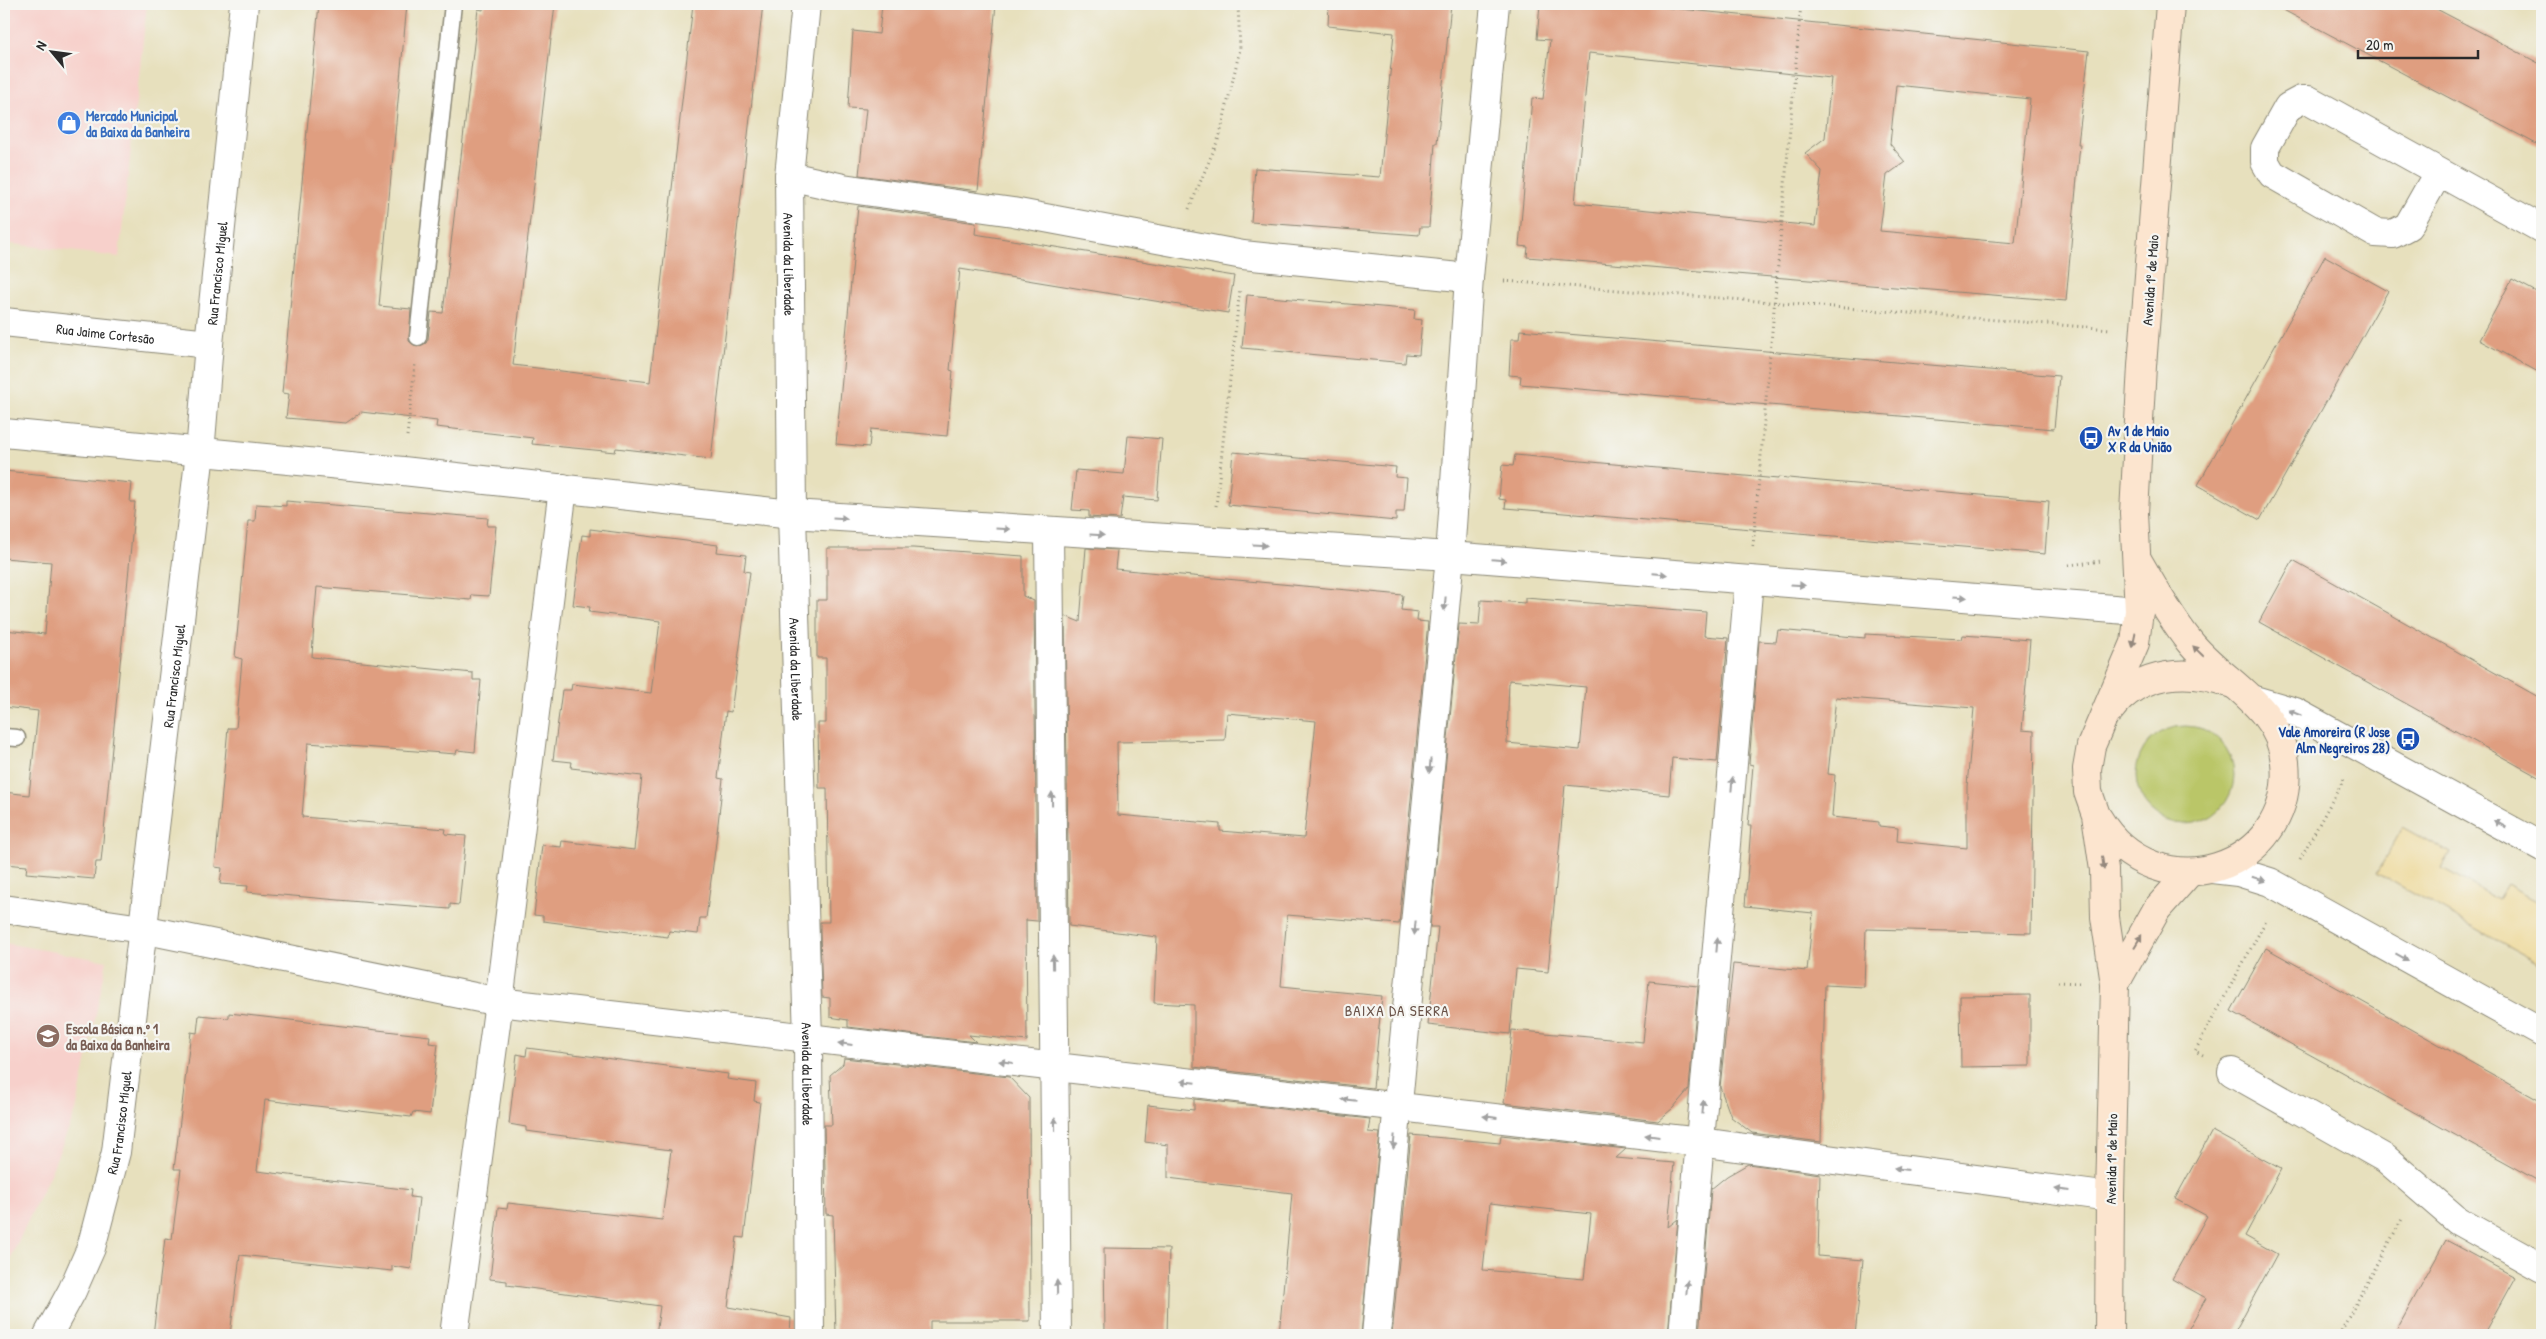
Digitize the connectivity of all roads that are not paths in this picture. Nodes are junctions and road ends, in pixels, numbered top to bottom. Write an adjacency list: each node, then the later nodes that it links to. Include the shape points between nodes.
1 (244, 4): 12 (street, Rua Francisco Miguel)
2 (453, 4): 11 (lane)
3 (806, 4): 7 (street, Avenida da Liberdade)
4 (1494, 4): 9 (street)
5 (2170, 4): 19 (main road, Avenida 1º de Maio, via 2142,366 2134,513)
6 (2438, 173): 6 (street, via 2408,226 2393,234 2375,233 2272,174 2265,162 2265,148 2288,107 2308,100); 8 (street)
7 (789, 176): 9 (street, via 843,188 1012,212 1243,255); 16 (street, Avenida da Liberdade)
8 (2542, 229)
9 (1469, 278): 18 (street)
10 (4, 322): 12 (street, Rua Jaime Cortesão)
11 (418, 337)
12 (209, 344): 14 (street, Rua Francisco Miguel)
13 (4, 433): 14 (street)
14 (200, 453): 15 (street); 28 (street, Rua Francisco Miguel)
15 (564, 488): 16 (street); 30 (street)
16 (792, 514): 17 (street, one-way to 17); 32 (street, Avenida da Liberdade)
17 (1049, 532): 18 (street, one-way to 18); 33 (street, one-way to 17)
18 (1450, 556): 20 (street, one-way to 20); 35 (street, one-way to 35)
19 (2136, 557): 21 (main road, Avenida 1º de Maio); 22 (main road, Avenida 1º de Maio, one-way to 19, via 2190,642)
20 (1749, 581): 21 (street, one-way to 21); 36 (street, one-way to 20)
21 (2139, 611): 23 (main road, Avenida 1º de Maio, one-way to 23, via 2135,643)
22 (2244, 692): 23 (main road, Avenida 1º de Maio, via 2210,676 2184,673 2159,677 2122,698); 25 (street, one-way to 22, via 2295,712); 26 (main road, Avenida 1º de Maio, via 2269,717 2280,738 2285,761 2283,793 2268,829 2253,847 2234,860)
23 (2100, 724): 24 (main road, Avenida 1º de Maio, via 2091,746 2087,769 2088,792)
24 (2096, 815): 26 (main road, Avenida 1º de Maio, via 2108,834 2130,855 2144,863 2166,870); 29 (main road, Avenida 1º de Maio, one-way to 29, via 2104,870 2104,917)
25 (2542, 847)
26 (2200, 871): 29 (main road, Avenida 1º de Maio, one-way to 26, via 2158,909); 31 (street, one-way to 31, via 2238,872 2270,882)
27 (4, 909): 28 (street)
28 (142, 929): 30 (street); 39 (street, Rua Francisco Miguel, via 116,1152 91,1248)
29 (2115, 984): 37 (main road, Avenida 1º de Maio)
30 (499, 1002): 32 (street); 40 (street)
31 (2542, 1033)
32 (808, 1040): 33 (street, one-way to 32); 41 (street, Avenida da Liberdade)
33 (1054, 1068): 35 (street, one-way to 33); 42 (street, one-way to 33)
34 (2232, 1072): 38 (street, via 2386,1159 2458,1221)
35 (1398, 1106): 36 (street, one-way to 35); 43 (street, one-way to 43)
36 (1700, 1142): 37 (street, one-way to 36); 44 (street, one-way to 36)
37 (2110, 1197): 45 (main road, Avenida 1º de Maio)
38 (2542, 1268)
39 (48, 1335)
40 (454, 1335)
41 (810, 1335)
42 (1057, 1335)
43 (1376, 1335)
44 (1683, 1335)
45 (2109, 1335)

